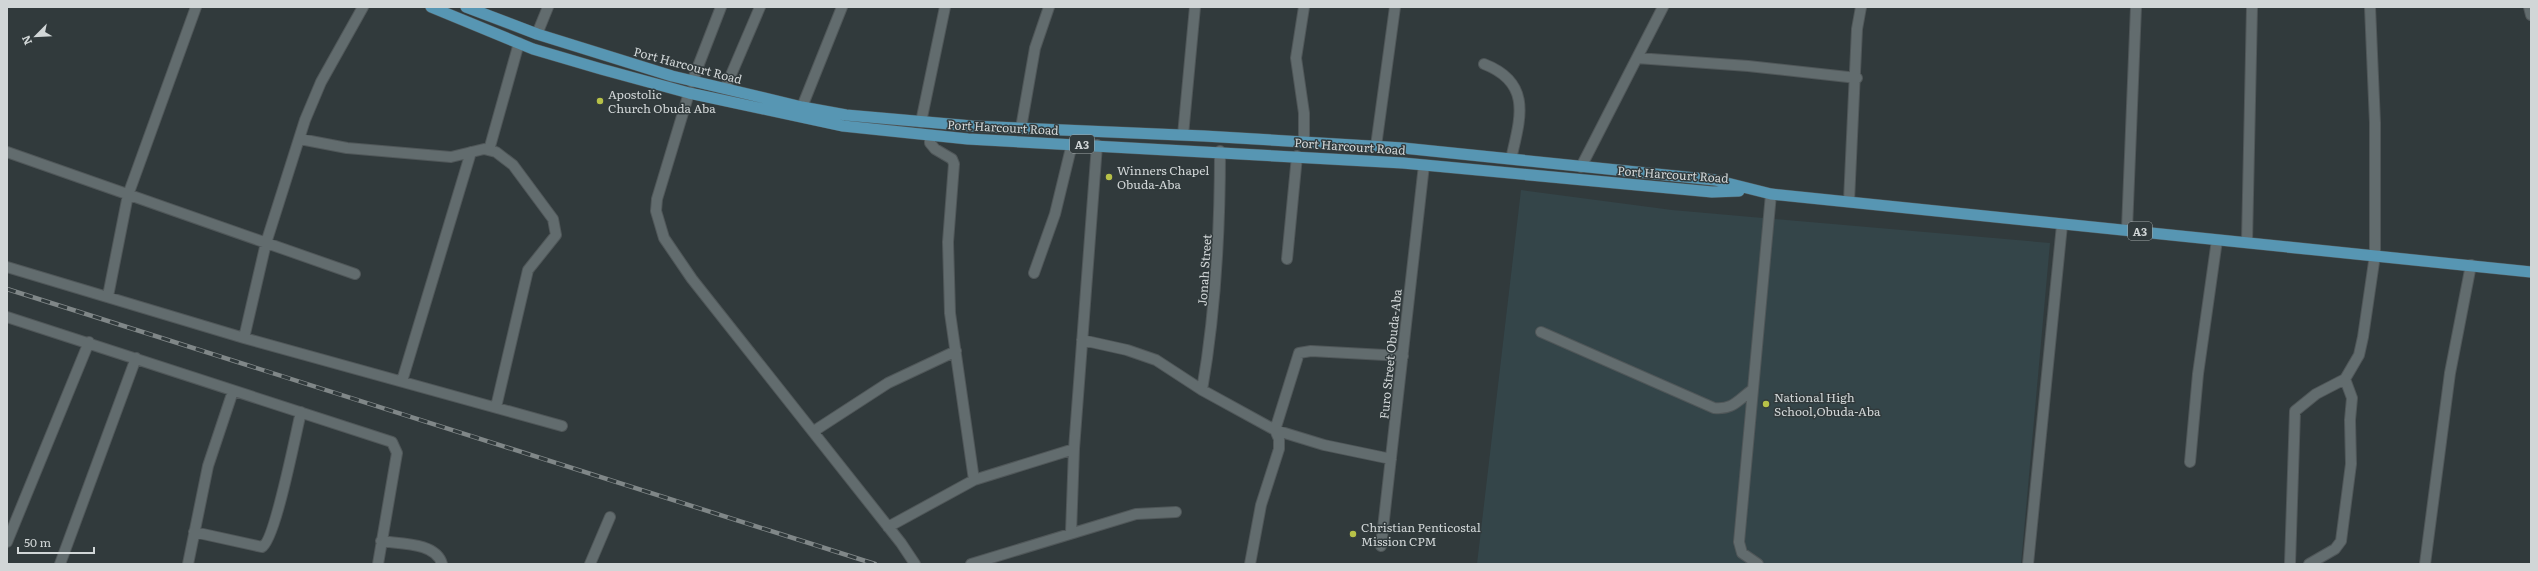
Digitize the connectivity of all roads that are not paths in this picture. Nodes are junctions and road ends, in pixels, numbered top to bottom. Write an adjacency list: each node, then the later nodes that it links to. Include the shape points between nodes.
1 (196, 7): 50 (street)
2 (363, 7): 36 (street, via 321,82)
3 (431, 7): 22 (highway, Port Harcourt Road / A3)
4 (466, 7): 21 (highway, Port Harcourt Road / A3)
5 (548, 7): 21 (street)
6 (721, 7): 26 (street)
7 (760, 7): 27 (street)
8 (842, 7): 30 (street)
9 (945, 7): 32 (street)
10 (1049, 7): 33 (street, via 1035,48)
11 (1195, 7): 35 (street)
12 (1304, 7): 37 (street, via 1296,58 1304,112)
13 (1395, 7): 40 (street)
14 (1663, 7): 23 (street)
15 (1861, 7): 25 (street)
16 (2136, 7): 54 (street)
17 (2252, 7): 56 (street)
18 (2370, 7): 58 (street, via 2375,123)
19 (2529, 7): 20 (street)
20 (2531, 15)
21 (537, 34): 26 (highway, Port Harcourt Road / A3)
22 (519, 43): 28 (highway, Port Harcourt Road / A3); 41 (street)
23 (1637, 58): 25 (street, via 1748,66); 48 (street)
24 (1484, 64): 46 (street, via 1496,68 1505,77 1515,88 1520,101 1521,113)
25 (1857, 78): 52 (street)
26 (692, 82): 27 (highway, Port Harcourt Road / A3)
27 (725, 89): 29 (highway, Port Harcourt Road / A3)
28 (689, 93): 31 (highway, Port Harcourt Road / A3); 83 (street, via 657,199 656,212 664,238 692,279)
29 (759, 97): 30 (highway, Port Harcourt Road / A3); 31 (highway)
30 (802, 107): 32 (highway, Port Harcourt Road / A3, via 846,115)
31 (756, 109): 34 (highway, Port Harcourt Road / A3, via 843,126)
32 (921, 122): 33 (highway, Port Harcourt Road / A3)
33 (1021, 128): 35 (highway, Port Harcourt Road / A3)
34 (930, 135): 38 (highway, Port Harcourt Road / A3); 71 (street, via 930,143 952,159 954,164 948,242 950,313)
35 (1183, 135): 37 (highway, Port Harcourt Road / A3)
36 (300, 139): 44 (street, via 347,148 451,157); 57 (street)
37 (1304, 142): 40 (highway, Port Harcourt Road / A3)
38 (1072, 144): 39 (highway, Port Harcourt Road / A3); 63 (street, via 1055,214)
39 (1097, 145): 42 (highway, Port Harcourt Road / A3); 69 (street)
40 (1376, 146): 46 (highway, Port Harcourt Road / A3)
41 (489, 150): 44 (street); 79 (street, via 496,152 513,165 553,219 556,228 551,245 528,270)
42 (1220, 151): 45 (highway, Port Harcourt Road / A3); 76 (street, Jonah Street, via 1220,238 1212,335)
43 (7, 152): 50 (street)
44 (471, 152): 75 (street)
45 (1296, 156): 47 (highway, Port Harcourt Road / A3); 59 (street)
46 (1511, 159): 48 (highway, Port Harcourt Road / A3)
47 (1424, 165): 49 (highway, Port Harcourt Road / A3, via 1712,192); 72 (street, Furo Street Obuda-Aba)
48 (1581, 166): 49 (highway, Port Harcourt Road / A3, via 1715,180)
49 (1750, 190): 51 (highway, A3)
50 (128, 194): 57 (street); 65 (street)
51 (1771, 194): 52 (highway, A3); 77 (street)
52 (1849, 201): 53 (highway, A3)
53 (2062, 225): 54 (highway, A3); 105 (street)
54 (2126, 229): 55 (highway, A3)
55 (2217, 240): 56 (highway, A3); 86 (street, via 2198,374)
56 (2247, 242): 58 (highway, A3)
57 (266, 243): 64 (street); 68 (street)
58 (2375, 255): 60 (highway, A3); 74 (street, via 2362,343 2354,367)
59 (1286, 259)
60 (2471, 265): 62 (highway, A3); 108 (street, via 2450,373)
61 (7, 267): 65 (street)
62 (2531, 272)
63 (1034, 273)
64 (355, 274)
65 (108, 296): 68 (street)
66 (7, 317): 70 (street)
67 (1541, 332): 77 (street, via 1714,408 1733,407)
68 (244, 338): 75 (street)
69 (1082, 340): 76 (street, via 1149,357); 84 (street)
70 (88, 342): 73 (street); 94 (street)
71 (956, 351): 83 (street, via 888,383); 87 (street)
72 (1403, 356): 82 (street, via 1311,351 1299,353); 85 (street, Furo Street Obuda-Aba)
73 (136, 358): 78 (street); 96 (street)
74 (2345, 379): 106 (street, via 2316,394 2295,411); 107 (street, via 2352,398 2352,464 2341,541 2335,549)
75 (402, 381): 79 (street)
76 (1202, 390): 82 (street)
77 (1752, 390): 104 (street, via 1739,542 1742,553)
78 (233, 391): 80 (street); 91 (street, via 208,466)
79 (496, 407): 81 (street)
80 (301, 412): 91 (street, via 275,524 268,543 262,547); 93 (street, via 392,442 395,446 397,453)
81 (562, 426)
82 (1275, 430): 85 (street, via 1324,445); 103 (street, via 1279,438 1279,449 1261,505)
83 (814, 431): 90 (street)
84 (1074, 449): 87 (street); 92 (street)
85 (1391, 460): 95 (street, Furo Street Obuda-Aba)
86 (2190, 462)
87 (974, 480): 90 (street)
88 (1176, 512): 92 (street, via 1136,514)
89 (610, 517): 100 (street)
90 (888, 527): 101 (street)
91 (194, 532): 97 (street)
92 (1071, 533): 102 (street)
93 (381, 541): 98 (street); 99 (street, via 425,548 435,552)
94 (7, 542)
95 (1381, 546)
96 (60, 564)
97 (188, 564)
98 (378, 564)
99 (442, 564)
100 (590, 564)
101 (915, 564)
102 (971, 564)
103 (1250, 564)
104 (1758, 564)
105 (2028, 564)
106 (2290, 564)
107 (2309, 564)
108 (2425, 564)

